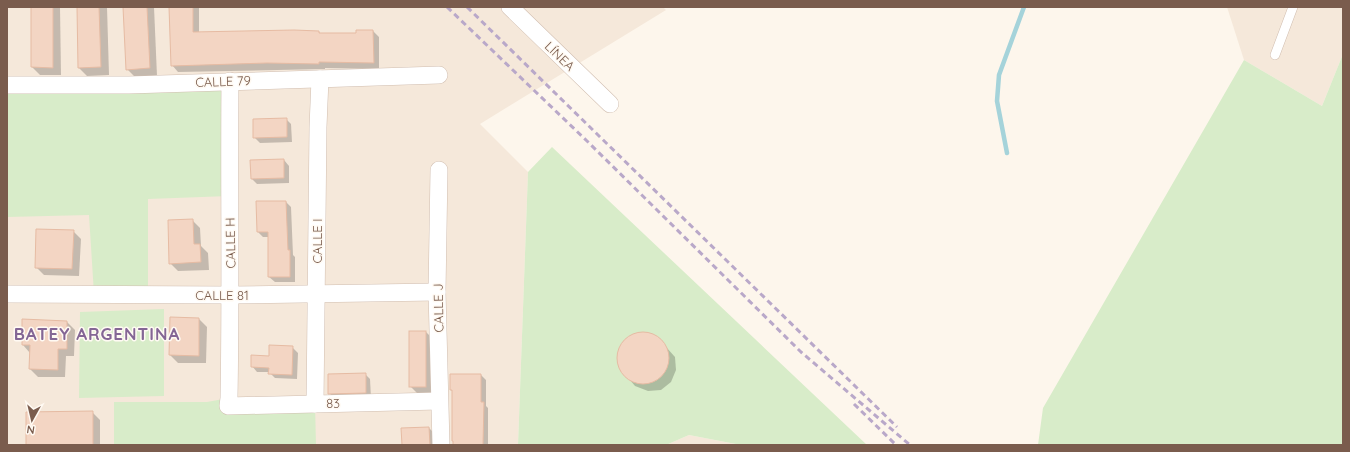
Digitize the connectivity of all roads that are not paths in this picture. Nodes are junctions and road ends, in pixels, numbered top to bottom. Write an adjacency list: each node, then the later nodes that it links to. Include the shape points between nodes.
1 (510, 7): 8 (street, LÍNEA)
2 (1293, 7): 3 (lane)
3 (1275, 55)
4 (439, 75): 5 (street, CALLE 79)
5 (320, 78): 6 (street, CALLE 79); 12 (street, CALLE I)
6 (230, 81): 7 (street, CALLE 79, via 129,85); 13 (street, CALLE H)
7 (7, 85)
8 (610, 104)
9 (439, 170): 10 (street, CALLE J)
10 (437, 292): 12 (street, CALLE 81); 14 (street, CALLE J)
11 (7, 294): 13 (street, CALLE 81)
12 (317, 294): 13 (street, CALLE 81); 15 (street, CALLE I)
13 (231, 295): 16 (street, CALLE H)
14 (439, 401): 15 (street, 83); 17 (street, CALLE J)
15 (315, 404): 16 (street, 83)
16 (228, 406)
17 (441, 445)

